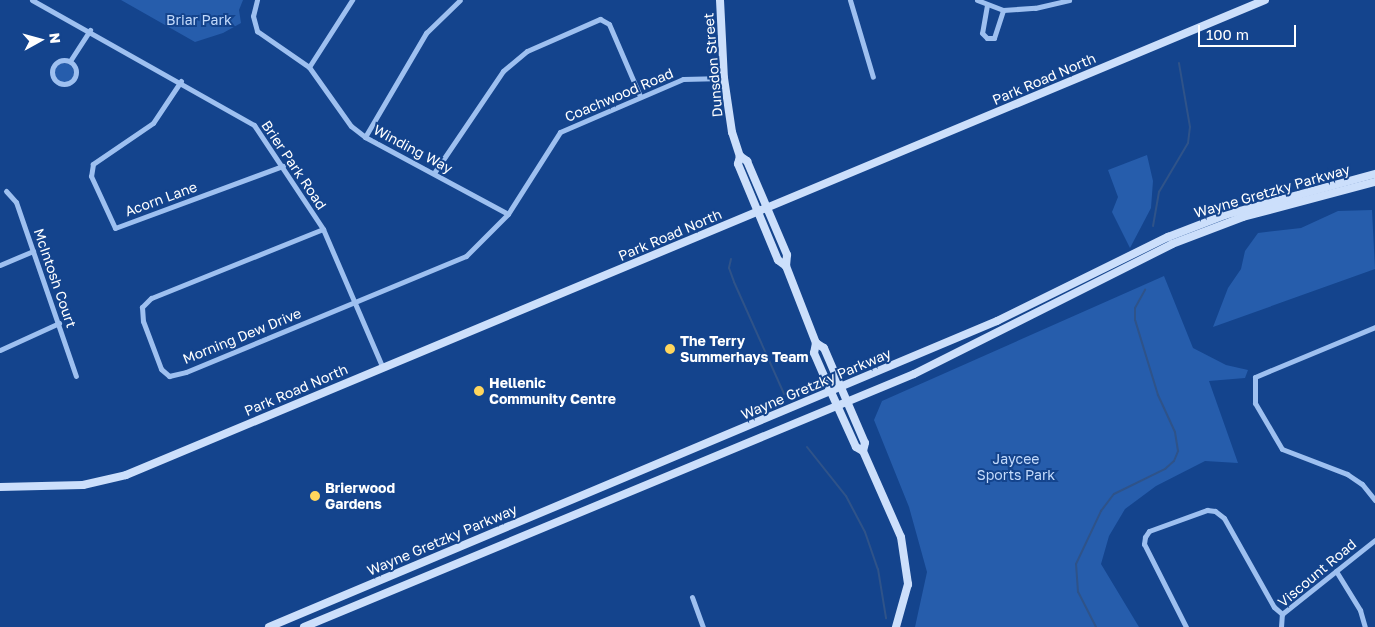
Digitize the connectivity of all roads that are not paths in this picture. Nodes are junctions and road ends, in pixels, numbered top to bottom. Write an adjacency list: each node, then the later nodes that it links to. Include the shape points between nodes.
1 (32, 0): 12 (street, Brier Park Road)
2 (257, 0): 14 (street, Winding Way, via 252,16 257,31)
3 (352, 0): 14 (street)
4 (460, 0): 19 (street, via 426,33)
5 (720, 0): 16 (main road, Dunsdon Street)
6 (850, 0): 15 (street)
7 (977, 0): 10 (street)
8 (1069, 0): 11 (street, via 1035,8)
9 (1265, 0): 26 (main road, Park Road North)
10 (987, 5): 11 (street); 11 (street, via 982,33 987,38 994,38)
11 (1003, 10)
12 (90, 30): 13 (street); 17 (street, Brier Park Road)
13 (70, 61): 13 (street, via 59,61 53,67 52,75 59,84 72,83 76,76 76,68)
14 (310, 67): 19 (street, Winding Way, via 351,126)
15 (873, 77)
16 (724, 78): 18 (street, Coachwood Road, via 683,79); 20 (main road, Dunsdon Street, via 732,132)
17 (180, 81): 21 (street, Brier Park Road, via 254,125); 21 (street, Acorn Lane, via 153,124 93,164 91,176 114,228)
18 (640, 96): 22 (street, via 609,24 600,20 527,51 503,71); 28 (street, Coachwood Road, via 560,132)
19 (365, 137): 22 (street, Winding Way)
20 (740, 156): 26 (main road, Dunsdon Street, via 748,161); 27 (main road, Dunsdon Street, via 738,164)
21 (283, 166): 29 (street, Brier Park Road)
22 (434, 173): 28 (street, Winding Way)
23 (1375, 174): 40 (main road, Wayne Gretzky Parkway, via 1225,215 1168,237 997,321)
24 (1375, 182): 42 (main road, Wayne Gretzky Parkway, via 1242,217 1172,244 914,374)
25 (6, 191): 30 (street, McIntosh Court, via 16,202)
26 (766, 209): 27 (main road, Park Road North); 32 (main road, Dunsdon Street, via 787,255)
27 (757, 212): 32 (main road, Dunsdon Street, via 778,260); 38 (main road, Park Road North)
28 (508, 214): 33 (street, Coachwood Road, via 466,256)
29 (323, 229): 33 (street, Brier Park Road); 33 (street, Morning Dew Drive, via 151,298 142,307 143,322 161,369 169,376 186,372)
30 (33, 251): 31 (street); 34 (street, McIntosh Court)
31 (0, 265)
32 (786, 266): 36 (main road, Dunsdon Street)
33 (355, 303): 38 (street, Brier Park Road)
34 (59, 323): 37 (street); 39 (street, McIntosh Court)
35 (1375, 327): 46 (street, via 1255,377 1255,403 1282,449 1347,474 1362,484)
36 (816, 343): 40 (main road, Dunsdon Street, via 824,348); 41 (main road, Dunsdon Street, via 814,353)
37 (0, 350)
38 (383, 368): 45 (main road, Park Road North, via 126,475 83,485)
39 (76, 376)
40 (841, 387): 41 (main road, Wayne Gretzky Parkway); 42 (main road, Dunsdon Street)
41 (831, 392): 43 (main road, Dunsdon Street); 51 (main road, Wayne Gretzky Parkway)
42 (847, 401): 43 (main road, Wayne Gretzky Parkway); 44 (main road, Dunsdon Street, via 865,443)
43 (837, 405): 44 (main road, Dunsdon Street, via 856,447); 52 (main road, Wayne Gretzky Parkway)
44 (863, 451): 54 (main road, Dunsdon Street, via 890,506 907,561 908,584)
45 (0, 487)
46 (1375, 500)
47 (1375, 540): 48 (street, Viscount Road)
48 (1336, 571): 50 (street, Viscount Road); 57 (street, via 1360,610)
49 (692, 597): 53 (street)
50 (1282, 614): 55 (street, via 1274,607 1224,518 1215,511 1207,510 1149,531 1145,536 1144,544); 56 (street, Viscount Road)
51 (269, 627)
52 (304, 627)
53 (703, 627)
54 (896, 627)
55 (1186, 627)
56 (1281, 627)
57 (1365, 627)

